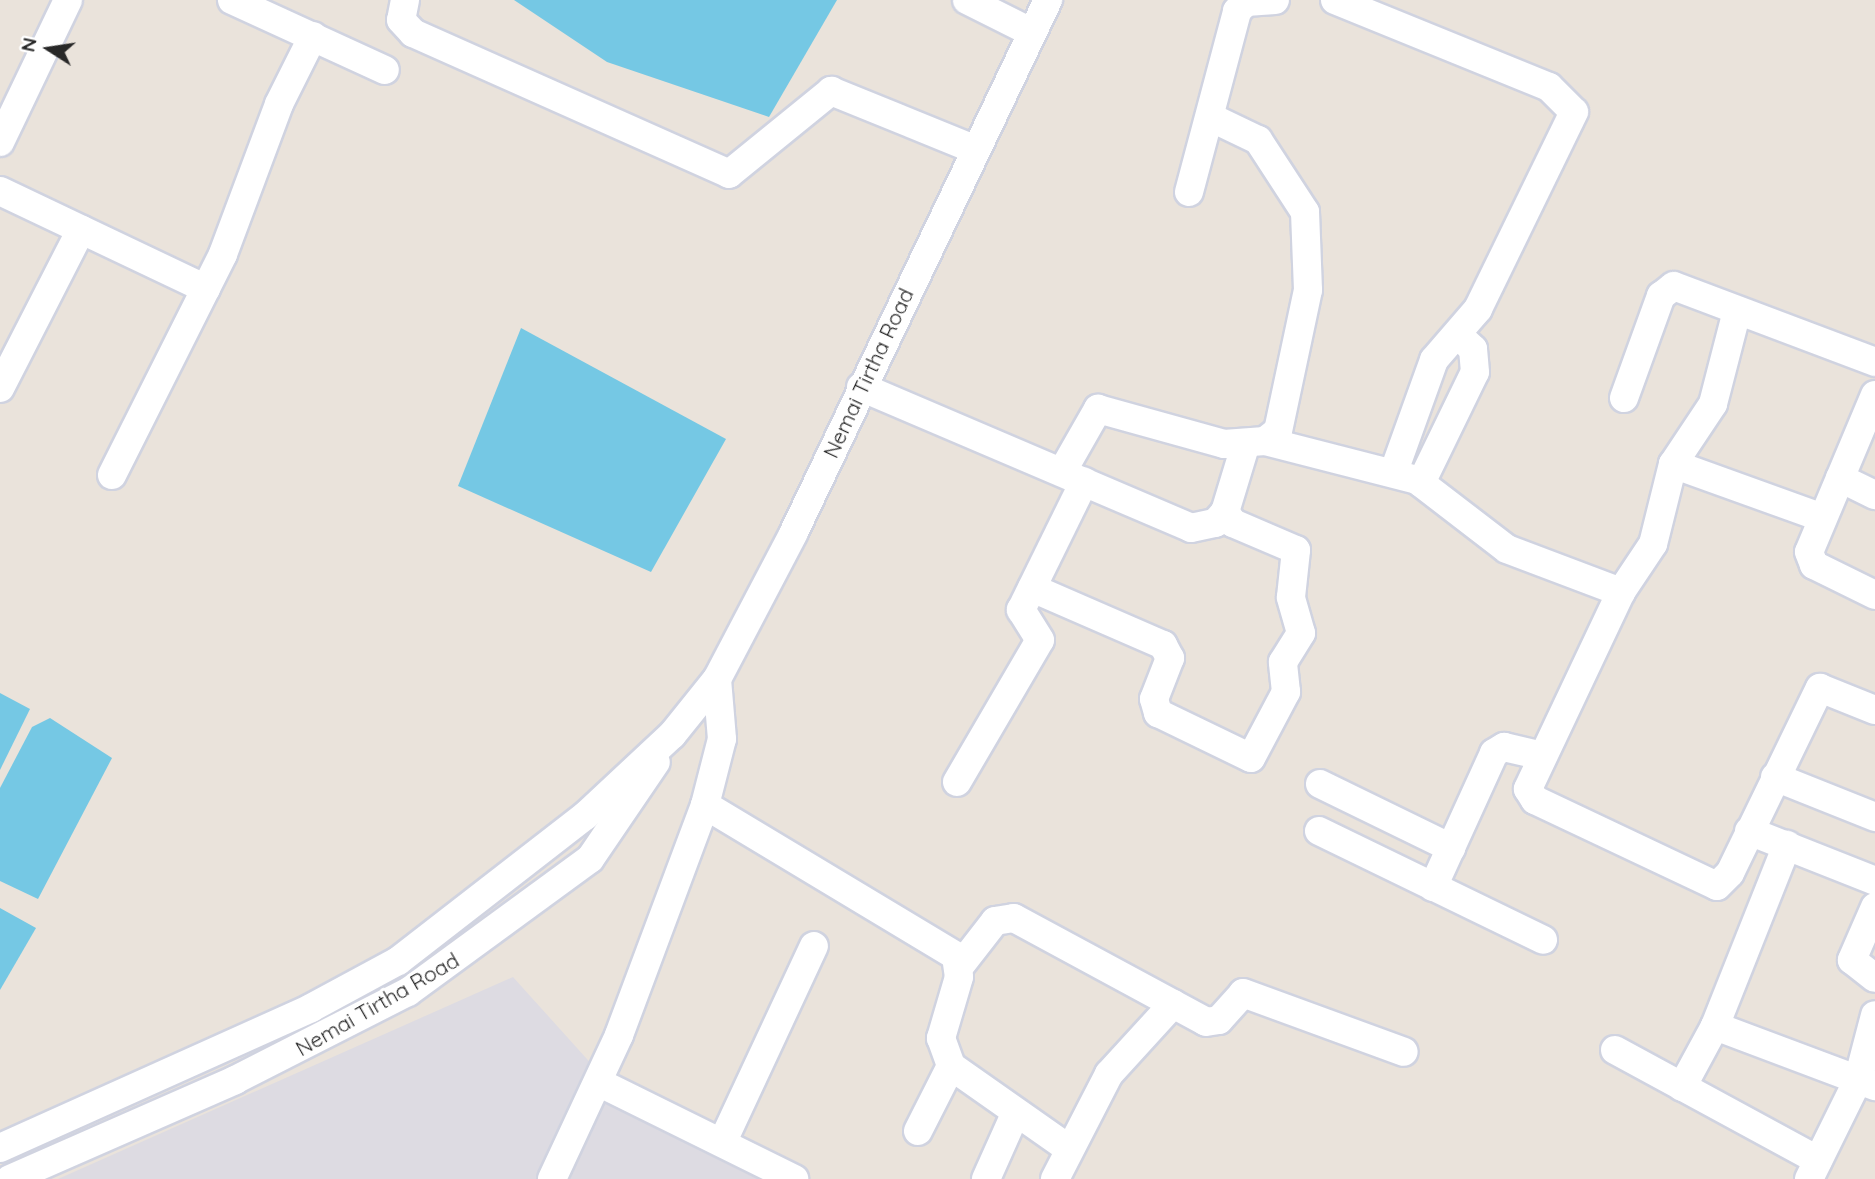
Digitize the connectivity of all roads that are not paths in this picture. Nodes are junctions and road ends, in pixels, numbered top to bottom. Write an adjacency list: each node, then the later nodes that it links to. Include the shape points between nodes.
1 (68, 0): 12 (street)
2 (232, 0): 9 (street)
3 (405, 0): 13 (street, via 401,20 413,33 729,174 743,168 819,94 831,91)
4 (967, 0): 8 (street)
5 (1048, 0): 8 (street, Nemai Tirtha Road)
6 (1275, 0): 11 (street, via 1246,2 1237,11)
7 (1335, 0): 19 (street, via 1549,87 1574,112 1572,128)
8 (1031, 32): 13 (street, Nemai Tirtha Road)
9 (313, 36): 10 (street); 17 (street)
10 (385, 70)
11 (1210, 117): 15 (street); 27 (street, via 1258,140 1305,212 1308,290 1281,422)
12 (0, 142)
13 (974, 149): 23 (street, Nemai Tirtha Road)
14 (0, 191): 16 (street)
15 (1189, 192)
16 (81, 230): 17 (street); 24 (street)
17 (206, 289): 30 (street)
18 (1737, 312): 21 (street); 26 (street, via 1684,288 1666,289); 28 (street, via 1713,404)
19 (1459, 336): 20 (street); 22 (street, via 1476,360)
20 (1434, 360): 22 (street); 29 (street)
21 (1875, 362)
22 (1469, 383): 33 (street)
23 (861, 387): 31 (street); 40 (street, Nemai Tirtha Road)
24 (0, 388)
25 (1875, 395): 32 (street)
26 (1624, 398)
27 (1256, 442): 29 (street); 31 (street, via 1214,443 1098,408); 35 (street)
28 (1673, 464): 36 (street); 38 (street, via 1658,532)
29 (1394, 471): 33 (street)
30 (113, 475)
31 (1073, 477): 35 (street, via 1191,528 1215,523); 37 (street)
32 (1840, 478): 34 (street); 36 (street)
33 (1421, 483): 38 (street, via 1507,549)
34 (1875, 495)
35 (1225, 512): 37 (street, via 1233,523 1296,550 1291,597 1301,633 1283,662 1286,692 1251,758 1158,713 1154,699 1170,658 1163,645)
36 (1824, 518): 39 (street, via 1809,559)
37 (1032, 588): 45 (street, via 1021,617 1040,640)
38 (1620, 592): 43 (street)
39 (1875, 596)
40 (717, 679): 42 (street, Nemai Tirtha Road); 47 (street, via 722,739)
41 (1875, 710): 44 (street, via 1820,688)
42 (672, 735): 72 (street, Nemai Tirtha Road, via 585,817 398,961 311,1007); 75 (street, Nemai Tirtha Road, via 590,859 461,957 297,1050)
43 (1540, 755): 50 (street, via 1529,777 1535,800 1710,886 1724,882); 52 (street, via 1499,747)
44 (1775, 777): 48 (street); 50 (street)
45 (957, 782)
46 (1320, 784): 52 (street)
47 (705, 805): 58 (street, via 945,949); 66 (street)
48 (1875, 817)
49 (1320, 831): 54 (street)
50 (1749, 831): 51 (street)
51 (1787, 845): 53 (street); 62 (street)
52 (1451, 848): 54 (street)
53 (1875, 881)
54 (1433, 887): 56 (street)
55 (1875, 907): 59 (street, via 1852,960)
56 (1543, 940)
57 (814, 946): 71 (street)
58 (960, 966): 60 (street, via 995,921 1014,918); 65 (street, via 941,1038)
59 (1875, 978)
60 (1173, 1004): 64 (street, via 1212,1023 1244,993); 73 (street, via 1109,1074)
61 (1875, 1015): 67 (street)
62 (1715, 1026): 67 (street); 68 (street)
63 (1615, 1050): 68 (street)
64 (1404, 1052)
65 (951, 1066): 69 (street); 70 (street)
66 (598, 1082): 71 (street); 76 (street)
67 (1866, 1083): 74 (street)
68 (1682, 1087): 74 (street)
69 (1016, 1112): 73 (street); 78 (street)
70 (918, 1131)
71 (723, 1141): 77 (street)
72 (0, 1148)
73 (1069, 1149): 79 (street)
74 (1814, 1170)
75 (10, 1179)
76 (552, 1179)
77 (794, 1179)
78 (985, 1179)
79 (1055, 1179)

